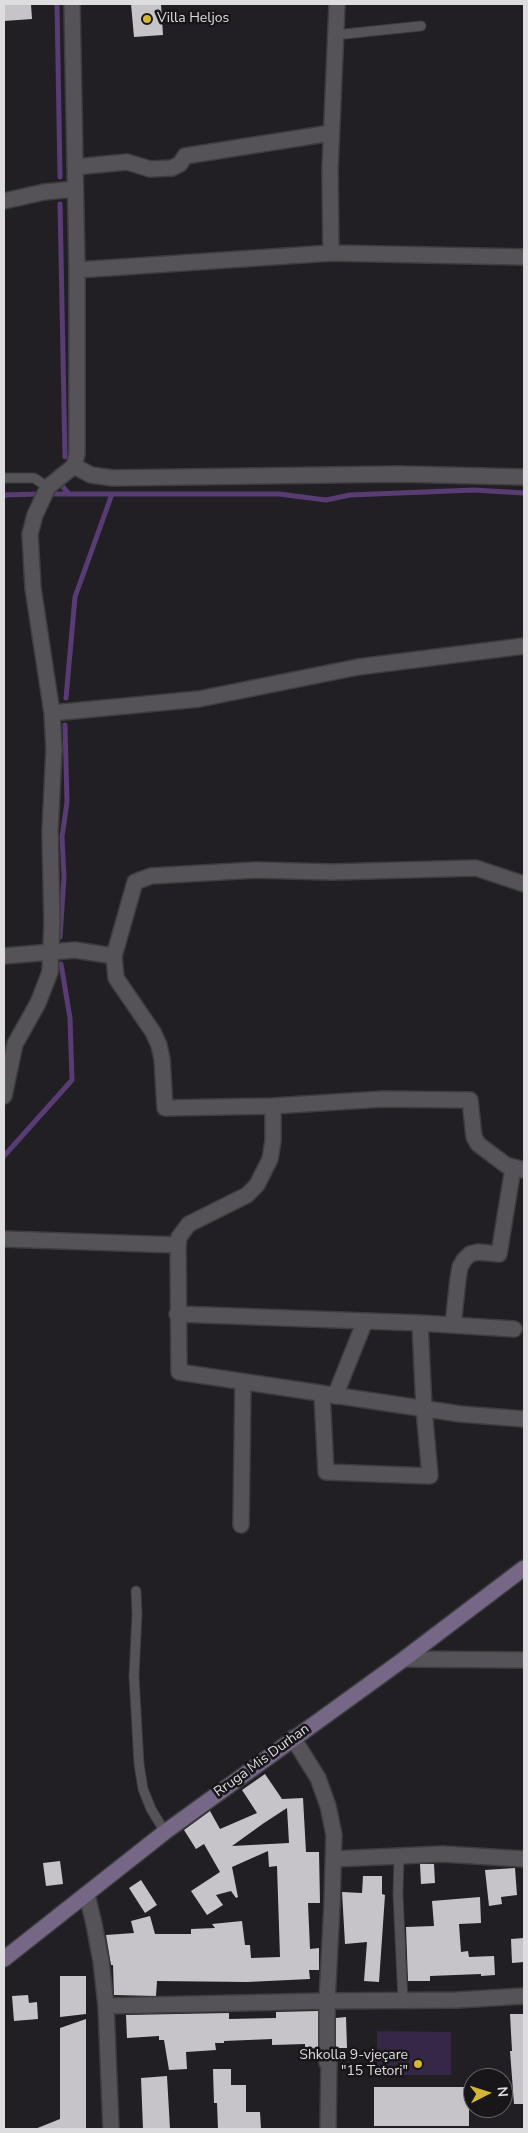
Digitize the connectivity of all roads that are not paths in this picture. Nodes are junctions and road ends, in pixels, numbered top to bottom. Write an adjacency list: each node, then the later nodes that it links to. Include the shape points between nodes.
1 (72, 4): 6 (street)
2 (336, 4): 4 (street)
3 (421, 26): 4 (lane)
4 (335, 35): 5 (street)
5 (331, 133): 6 (street, via 185,156 172,168 150,169 127,162); 9 (street)
6 (75, 167): 7 (street)
7 (75, 189): 8 (street); 11 (street)
8 (4, 201)
9 (331, 254): 10 (street); 11 (street)
10 (524, 257)
11 (77, 270): 12 (street, via 78,436)
12 (74, 466): 13 (street, via 91,475 113,478 379,474); 15 (street)
13 (524, 477)
14 (4, 478): 15 (lane, via 34,478)
15 (48, 487): 17 (street, via 35,515 30,542 33,588)
16 (524, 646): 17 (street, via 358,667 199,699)
17 (52, 713): 19 (street)
18 (524, 884): 21 (street, via 476,868 332,872 256,870 151,876 135,882)
19 (51, 952): 20 (street); 21 (street, via 75,950); 22 (street, via 46,985 15,1044)
20 (4, 956)
21 (114, 956): 23 (street, via 116,978 159,1045 164,1108)
22 (4, 1096)
23 (273, 1106): 24 (street, via 383,1099 470,1100 474,1137 478,1144); 26 (street, via 270,1159 257,1185 247,1195 189,1224 179,1237)
24 (518, 1169): 30 (street, via 499,1254 470,1254 460,1268)
25 (4, 1239): 26 (street)
26 (178, 1245): 27 (street)
27 (177, 1314): 28 (street); 32 (street, via 179,1372)
28 (365, 1320): 29 (street); 33 (street)
29 (420, 1323): 30 (street); 34 (street)
30 (453, 1325): 31 (street)
31 (514, 1329)
32 (243, 1382): 33 (street); 36 (street)
33 (329, 1395): 34 (street); 34 (street, via 326,1472 430,1476)
34 (424, 1409): 35 (street)
35 (524, 1419)
36 (241, 1525)
37 (524, 1568): 39 (street, Rruga Mis Durhan)
38 (136, 1591): 42 (lane, via 134,1676 139,1764 143,1789)
39 (404, 1659): 40 (street); 41 (street, Rruga Mis Durhan)
40 (524, 1660)
41 (294, 1738): 42 (street, Rruga Mis Durhan); 44 (street, via 318,1778 328,1806 334,1835)
42 (165, 1832): 46 (street, Rruga Mis Durhan)
43 (399, 1855): 44 (street); 45 (street); 50 (lane)
44 (334, 1859): 49 (street)
45 (524, 1859)
46 (87, 1895): 47 (street, Rruga Mis Durhan); 51 (street, via 101,1961)
47 (4, 1959)
48 (524, 1996): 50 (street)
49 (327, 2001): 50 (street); 51 (street); 53 (street)
50 (403, 2001)
51 (106, 2006): 52 (street)
52 (111, 2129)
53 (328, 2129)

